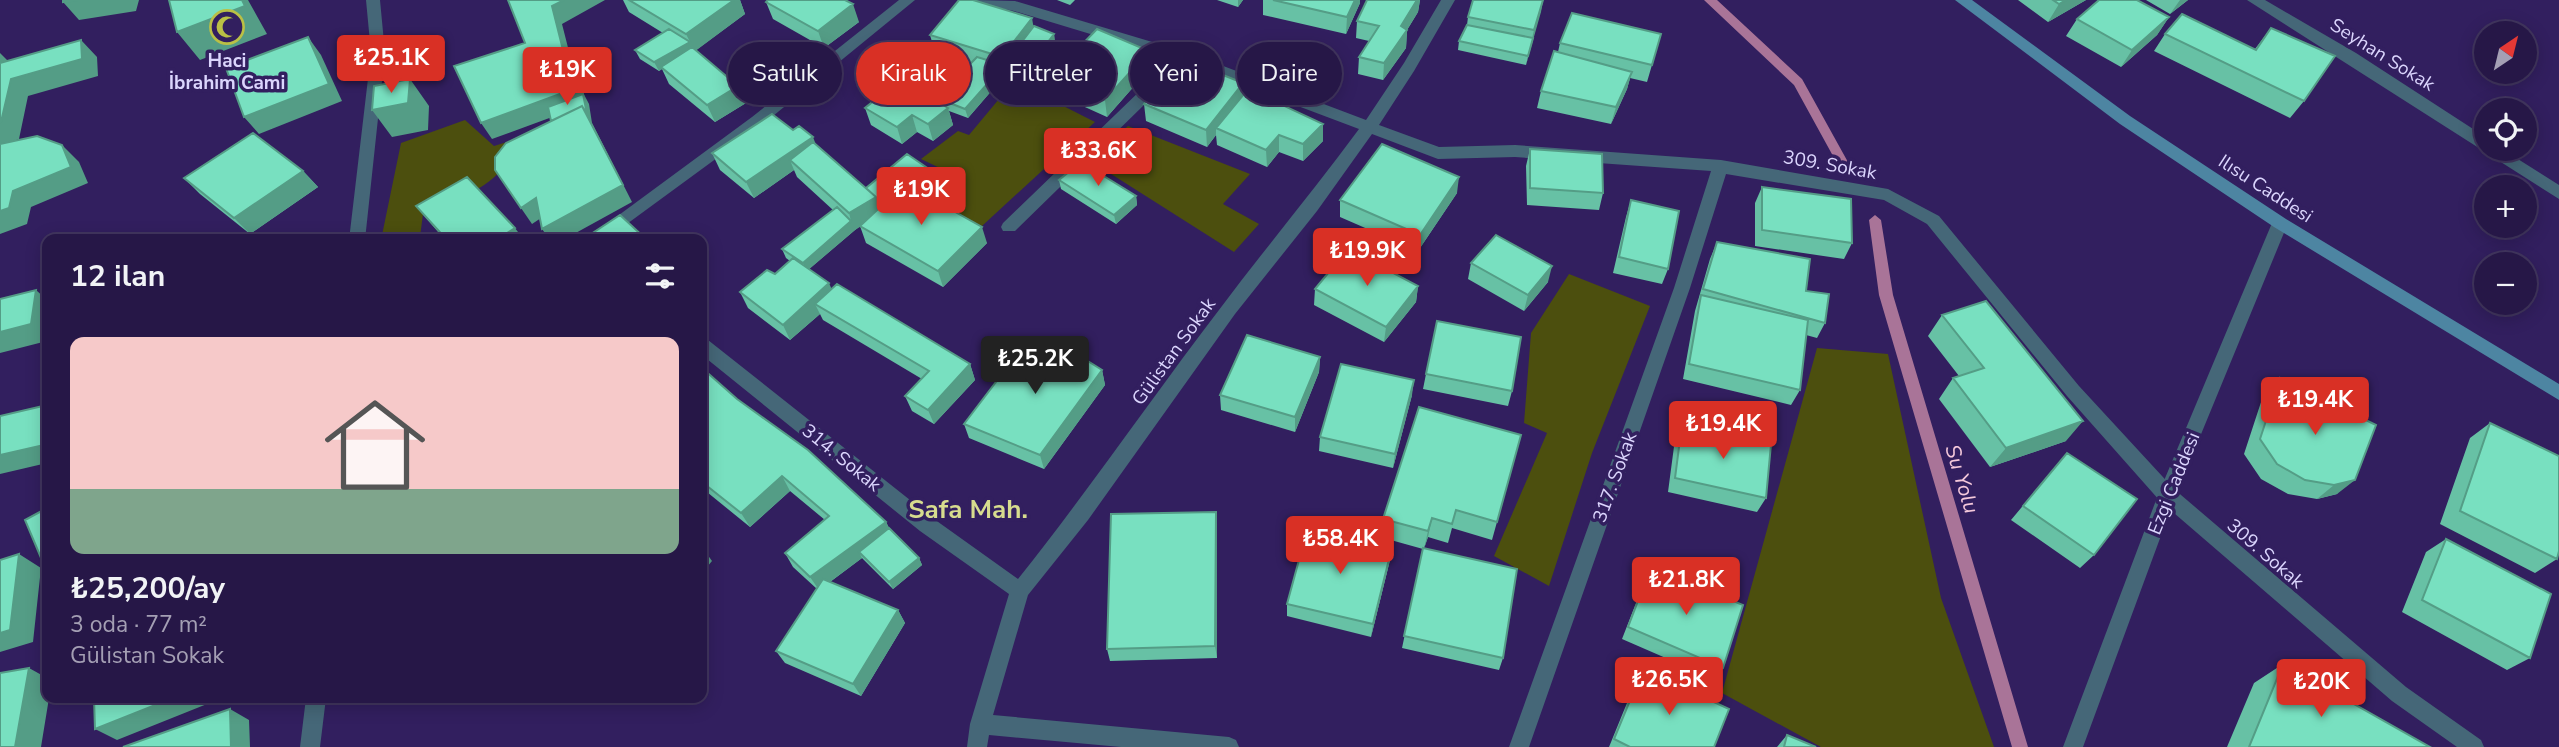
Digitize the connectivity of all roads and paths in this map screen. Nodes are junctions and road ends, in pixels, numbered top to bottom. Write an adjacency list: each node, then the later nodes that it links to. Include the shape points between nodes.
1 (373, 0): 17 (street, via 378,52)
2 (908, 0): 18 (street, via 757,121)
3 (982, 0): 7 (street, 309. Sokak)
4 (1962, 0): 15 (main road, Ilısu Caddesi, via 2125,120)
5 (2254, 0): 11 (street, Seyhan Sokak, via 2351,57)
6 (1443, 1): 10 (street, Gülistan Sokak, via 1409,67)
7 (1134, 42)
8 (1223, 72): 10 (street, 309. Sokak)
9 (1135, 105): 16 (street)
10 (1369, 127): 13 (street, 309. Sokak, via 1438,153 1515,151); 22 (street, Gülistan Sokak)
11 (2474, 139)
12 (2509, 161): 14 (street, Seyhan Sokak)
13 (1721, 166): 21 (street, 309. Sokak, via 1888,195 1933,220 2073,391); 28 (street, 317. Sokak)
14 (2559, 193)
15 (2280, 223): 20 (main road, Ilısu Caddesi); 21 (street, Ezgi Caddesi)
16 (1009, 227)
17 (358, 234)
18 (601, 234)
19 (707, 349): 22 (street, 314. Sokak, via 927,525)
20 (2559, 394)
21 (2167, 495): 29 (street, Ezgi Caddesi); 30 (street, 309. Sokak, via 2399,694)
22 (1020, 591): 24 (street, Gülistan Sokak)
23 (315, 703): 25 (street)
24 (980, 724): 26 (street, Gülistan Sokak); 27 (street)
25 (310, 747)
26 (977, 747)
27 (1229, 747)
28 (1519, 747)
29 (2073, 747)
30 (2474, 747)

